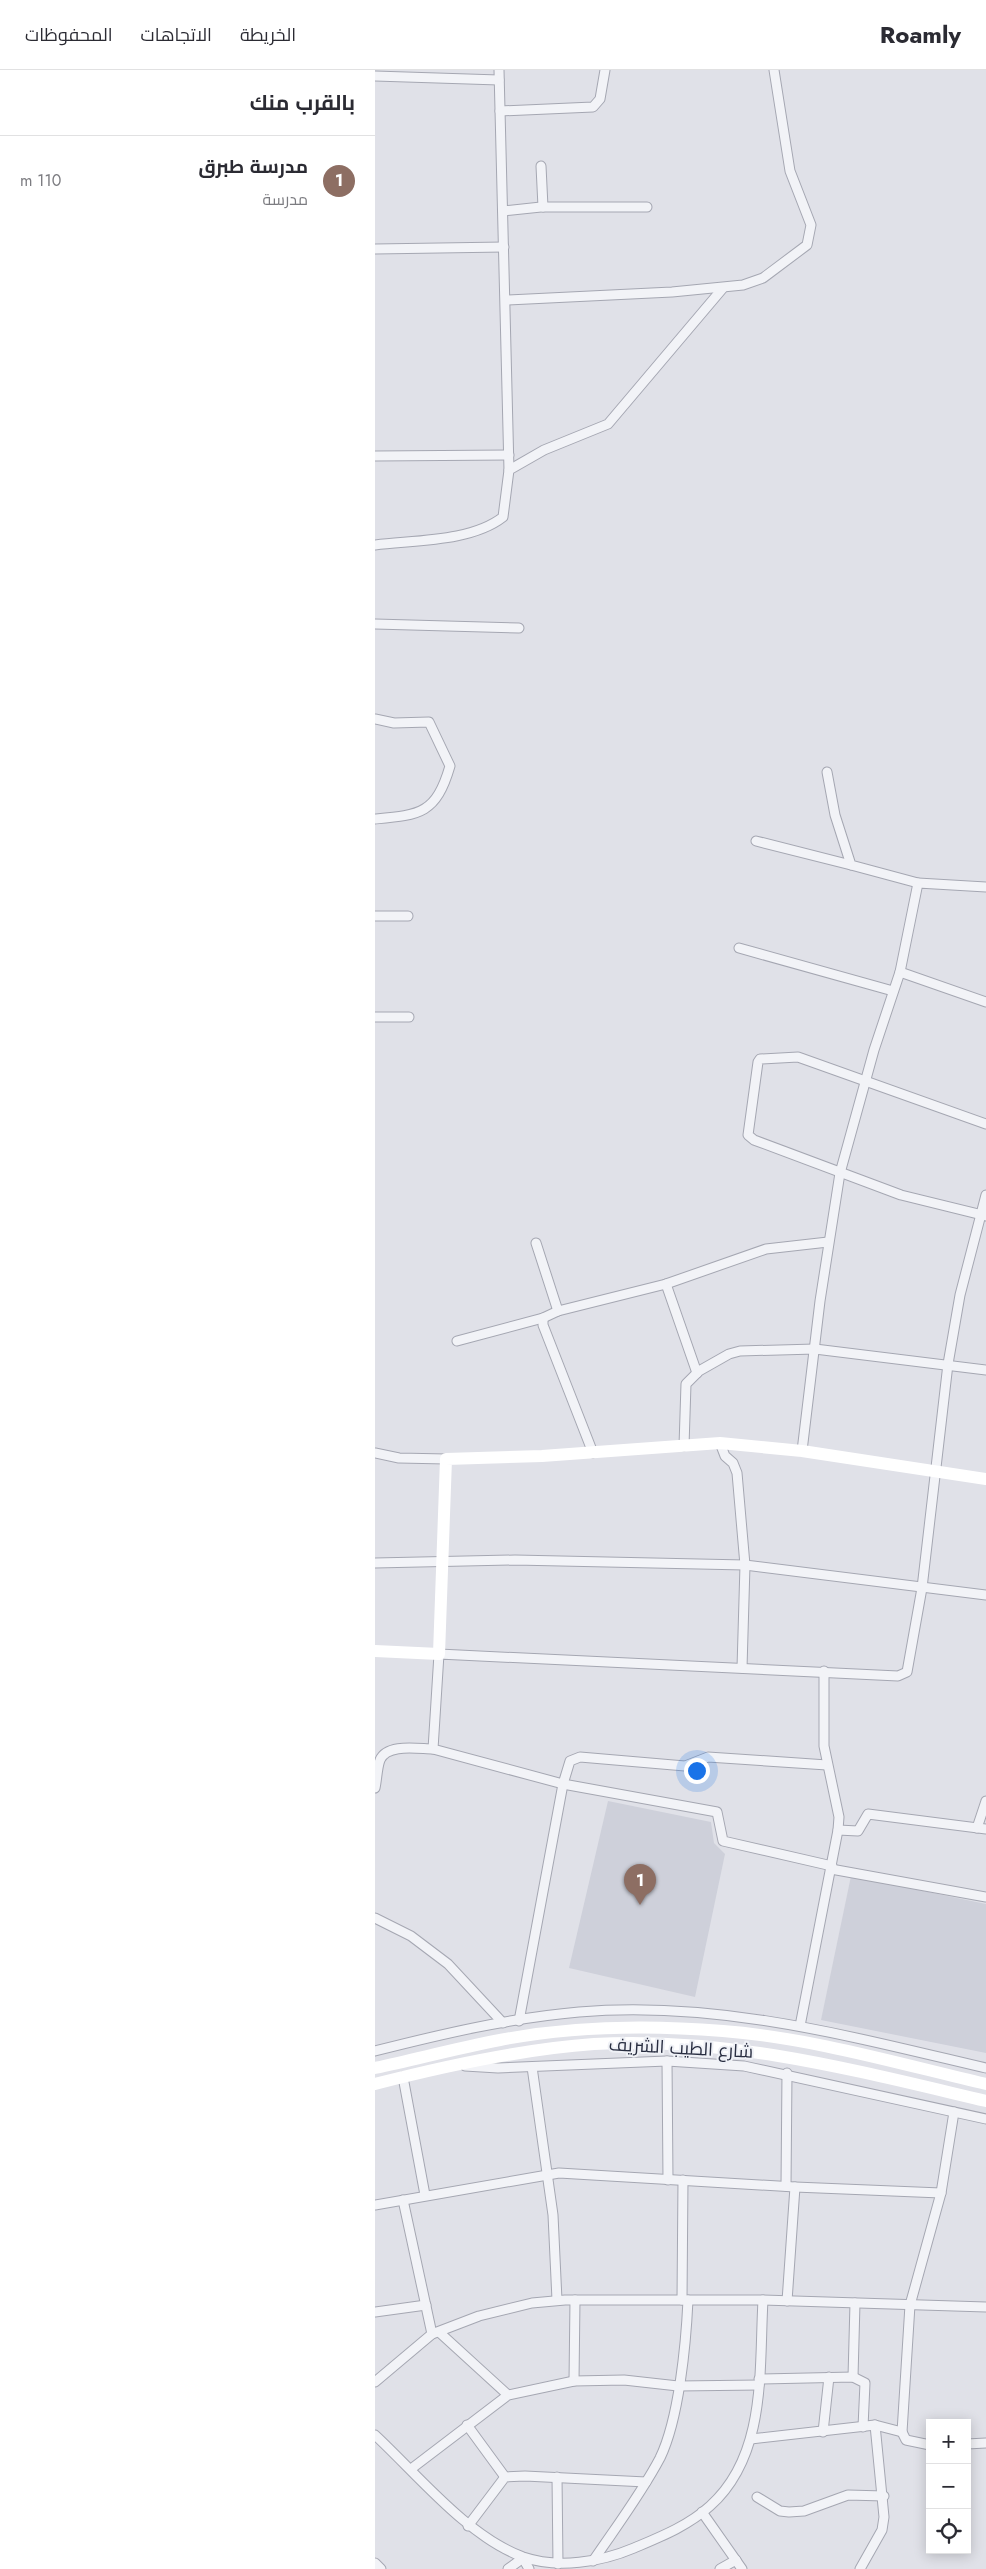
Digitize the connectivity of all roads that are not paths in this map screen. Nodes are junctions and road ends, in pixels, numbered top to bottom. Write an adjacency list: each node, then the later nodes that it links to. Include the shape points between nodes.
1 (499, 70): 5 (street)
2 (605, 70): 6 (street, via 600,99 593,107)
3 (774, 70): 13 (street, via 791,171 811,231 807,245 763,278)
4 (375, 76): 5 (street)
5 (499, 80): 6 (street)
6 (500, 111): 10 (street)
7 (541, 166): 8 (street)
8 (543, 207): 9 (street); 10 (street)
9 (647, 207)
10 (503, 210): 11 (street)
11 (504, 247): 12 (street); 14 (street)
12 (375, 250)
13 (723, 288): 14 (street); 17 (street, via 608,424 544,450)
14 (506, 300): 15 (street)
15 (509, 455): 16 (street); 17 (street)
16 (375, 456)
17 (509, 470): 18 (street, via 503,517 492,526 447,537)
18 (375, 545)
19 (375, 624): 20 (street)
20 (519, 628)
21 (375, 719): 23 (street, via 394,723 429,722 450,766 435,799 424,811)
22 (827, 772): 25 (street, via 835,815)
23 (375, 819)
24 (756, 841): 25 (street)
25 (851, 865): 26 (street)
26 (919, 883): 27 (street); 31 (street)
27 (986, 887)
28 (375, 916): 29 (street)
29 (408, 916)
30 (739, 948): 32 (street)
31 (900, 972): 32 (street); 33 (street)
32 (893, 991): 36 (street)
33 (986, 1002)
34 (375, 1017): 35 (street)
35 (409, 1017)
36 (866, 1081): 37 (street); 38 (street); 38 (street, via 794,1056 761,1058 758,1062 748,1136)
37 (986, 1124)
38 (840, 1173): 40 (street, via 910,1197); 41 (street)
39 (986, 1195): 40 (street)
40 (983, 1215): 48 (street, via 961,1286)
41 (828, 1242): 43 (street, via 766,1249); 47 (street)
42 (537, 1243): 44 (street)
43 (666, 1284): 44 (street); 50 (street)
44 (558, 1311): 45 (street)
45 (543, 1318): 46 (street); 55 (street)
46 (457, 1341)
47 (815, 1348): 48 (street); 50 (street, via 734,1352); 53 (street)
48 (948, 1364): 49 (street); 57 (street)
49 (986, 1370)
50 (697, 1373): 52 (street, via 685,1386)
51 (720, 1443): 52 (main road); 53 (main road); 61 (street, via 737,1473)
52 (684, 1446): 55 (main road)
53 (802, 1451): 57 (main road)
54 (375, 1453): 56 (street, via 399,1458)
55 (593, 1453): 56 (main road)
56 (446, 1459): 59 (main road)
57 (935, 1470): 58 (main road); 62 (street)
58 (986, 1479)
59 (443, 1560): 60 (street); 61 (street); 65 (main road)
60 (375, 1563)
61 (745, 1565): 62 (street); 66 (street)
62 (922, 1588): 63 (street); 67 (street, via 907,1672 898,1676)
63 (986, 1595)
64 (375, 1651): 65 (main road)
65 (439, 1654): 66 (street); 68 (street)
66 (743, 1668): 67 (street)
67 (824, 1671): 69 (street)
68 (433, 1749): 70 (street); 71 (street, via 395,1749 386,1753 380,1759)
69 (827, 1765): 70 (street, via 708,1756 685,1766 574,1758 570,1761); 74 (street, via 839,1817)
70 (563, 1784): 75 (street, via 717,1812 723,1841); 78 (street)
71 (375, 1788)
72 (986, 1801): 73 (street)
73 (982, 1828): 74 (street, via 867,1814 858,1831)
74 (838, 1830): 75 (street)
75 (831, 1868): 76 (street); 80 (street)
76 (986, 1897)
77 (375, 1918): 79 (street, via 411,1936 448,1964)
78 (519, 2021): 79 (street); 80 (street, via 579,2012 663,2010 724,2014)
79 (503, 2023): 81 (street)
80 (800, 2026): 86 (street)
81 (375, 2051)
82 (667, 2061): 84 (street); 87 (street, via 744,2066); 95 (street)
83 (461, 2065): 84 (street); 88 (main road, شارع الطيب الشريف); 91 (main road, شارع الطيب الشريف, via 595,2044 709,2046 771,2054)
84 (532, 2067): 94 (street)
85 (375, 2068): 90 (main road, شارع الطيب الشريف, via 501,2039 571,2031 663,2028 779,2038)
86 (986, 2068)
87 (787, 2073): 92 (street); 97 (street)
88 (403, 2077): 89 (main road, شارع الطيب الشريف); 99 (street)
89 (375, 2084)
90 (986, 2084)
91 (986, 2101)
92 (954, 2112): 93 (street); 98 (street)
93 (986, 2118)
94 (547, 2174): 95 (street); 99 (street); 102 (street, via 553,2215)
95 (668, 2180): 96 (street)
96 (683, 2180): 97 (street); 104 (street)
97 (790, 2187): 98 (street); 106 (street)
98 (941, 2192): 109 (street)
99 (425, 2195): 100 (street)
100 (403, 2200): 101 (street); 108 (street)
101 (375, 2205)
102 (557, 2300): 103 (street); 112 (street, via 511,2307)
103 (575, 2300): 104 (street); 115 (street)
104 (685, 2300): 105 (street); 118 (street, via 687,2333)
105 (763, 2300): 106 (street); 117 (street)
106 (787, 2301): 107 (street)
107 (855, 2303): 109 (street); 114 (street)
108 (426, 2305): 111 (street); 112 (street)
109 (910, 2305): 110 (street); 124 (street)
110 (986, 2307)
111 (375, 2312)
112 (435, 2333): 116 (street); 119 (street)
113 (829, 2377): 114 (street); 117 (street); 123 (street)
114 (853, 2377): 122 (street, via 865,2383)
115 (574, 2381): 118 (street, via 624,2380); 119 (street)
116 (375, 2382)
117 (759, 2382): 118 (street); 126 (street)
118 (678, 2386): 133 (street, via 667,2439)
119 (508, 2395): 121 (street)
120 (875, 2425): 122 (street); 124 (street); 134 (street)
121 (467, 2426): 130 (street); 131 (street)
122 (863, 2426): 123 (street)
123 (823, 2432): 126 (street)
124 (902, 2432): 128 (street, via 906,2440)
125 (375, 2435): 130 (street)
126 (751, 2439): 136 (street, via 742,2465 732,2481)
127 (986, 2443): 129 (street)
128 (926, 2444)
129 (971, 2444)
130 (411, 2469): 137 (street)
131 (505, 2477): 132 (street); 137 (street)
132 (557, 2477): 133 (street); 142 (street)
133 (646, 2482): 140 (street)
134 (884, 2496): 135 (street, via 848,2495 804,2511 789,2512 780,2511); 148 (street, via 882,2530)
135 (757, 2497)
136 (702, 2512): 139 (street); 140 (street, via 671,2532)
137 (468, 2526): 138 (street)
138 (523, 2558): 142 (street); 144 (street); 145 (street)
139 (736, 2560): 146 (street); 147 (street)
140 (593, 2561): 142 (street)
141 (375, 2563): 143 (street)
142 (558, 2564)
143 (381, 2569)
144 (508, 2569)
145 (529, 2569)
146 (720, 2569)
147 (742, 2569)
148 (860, 2569)

